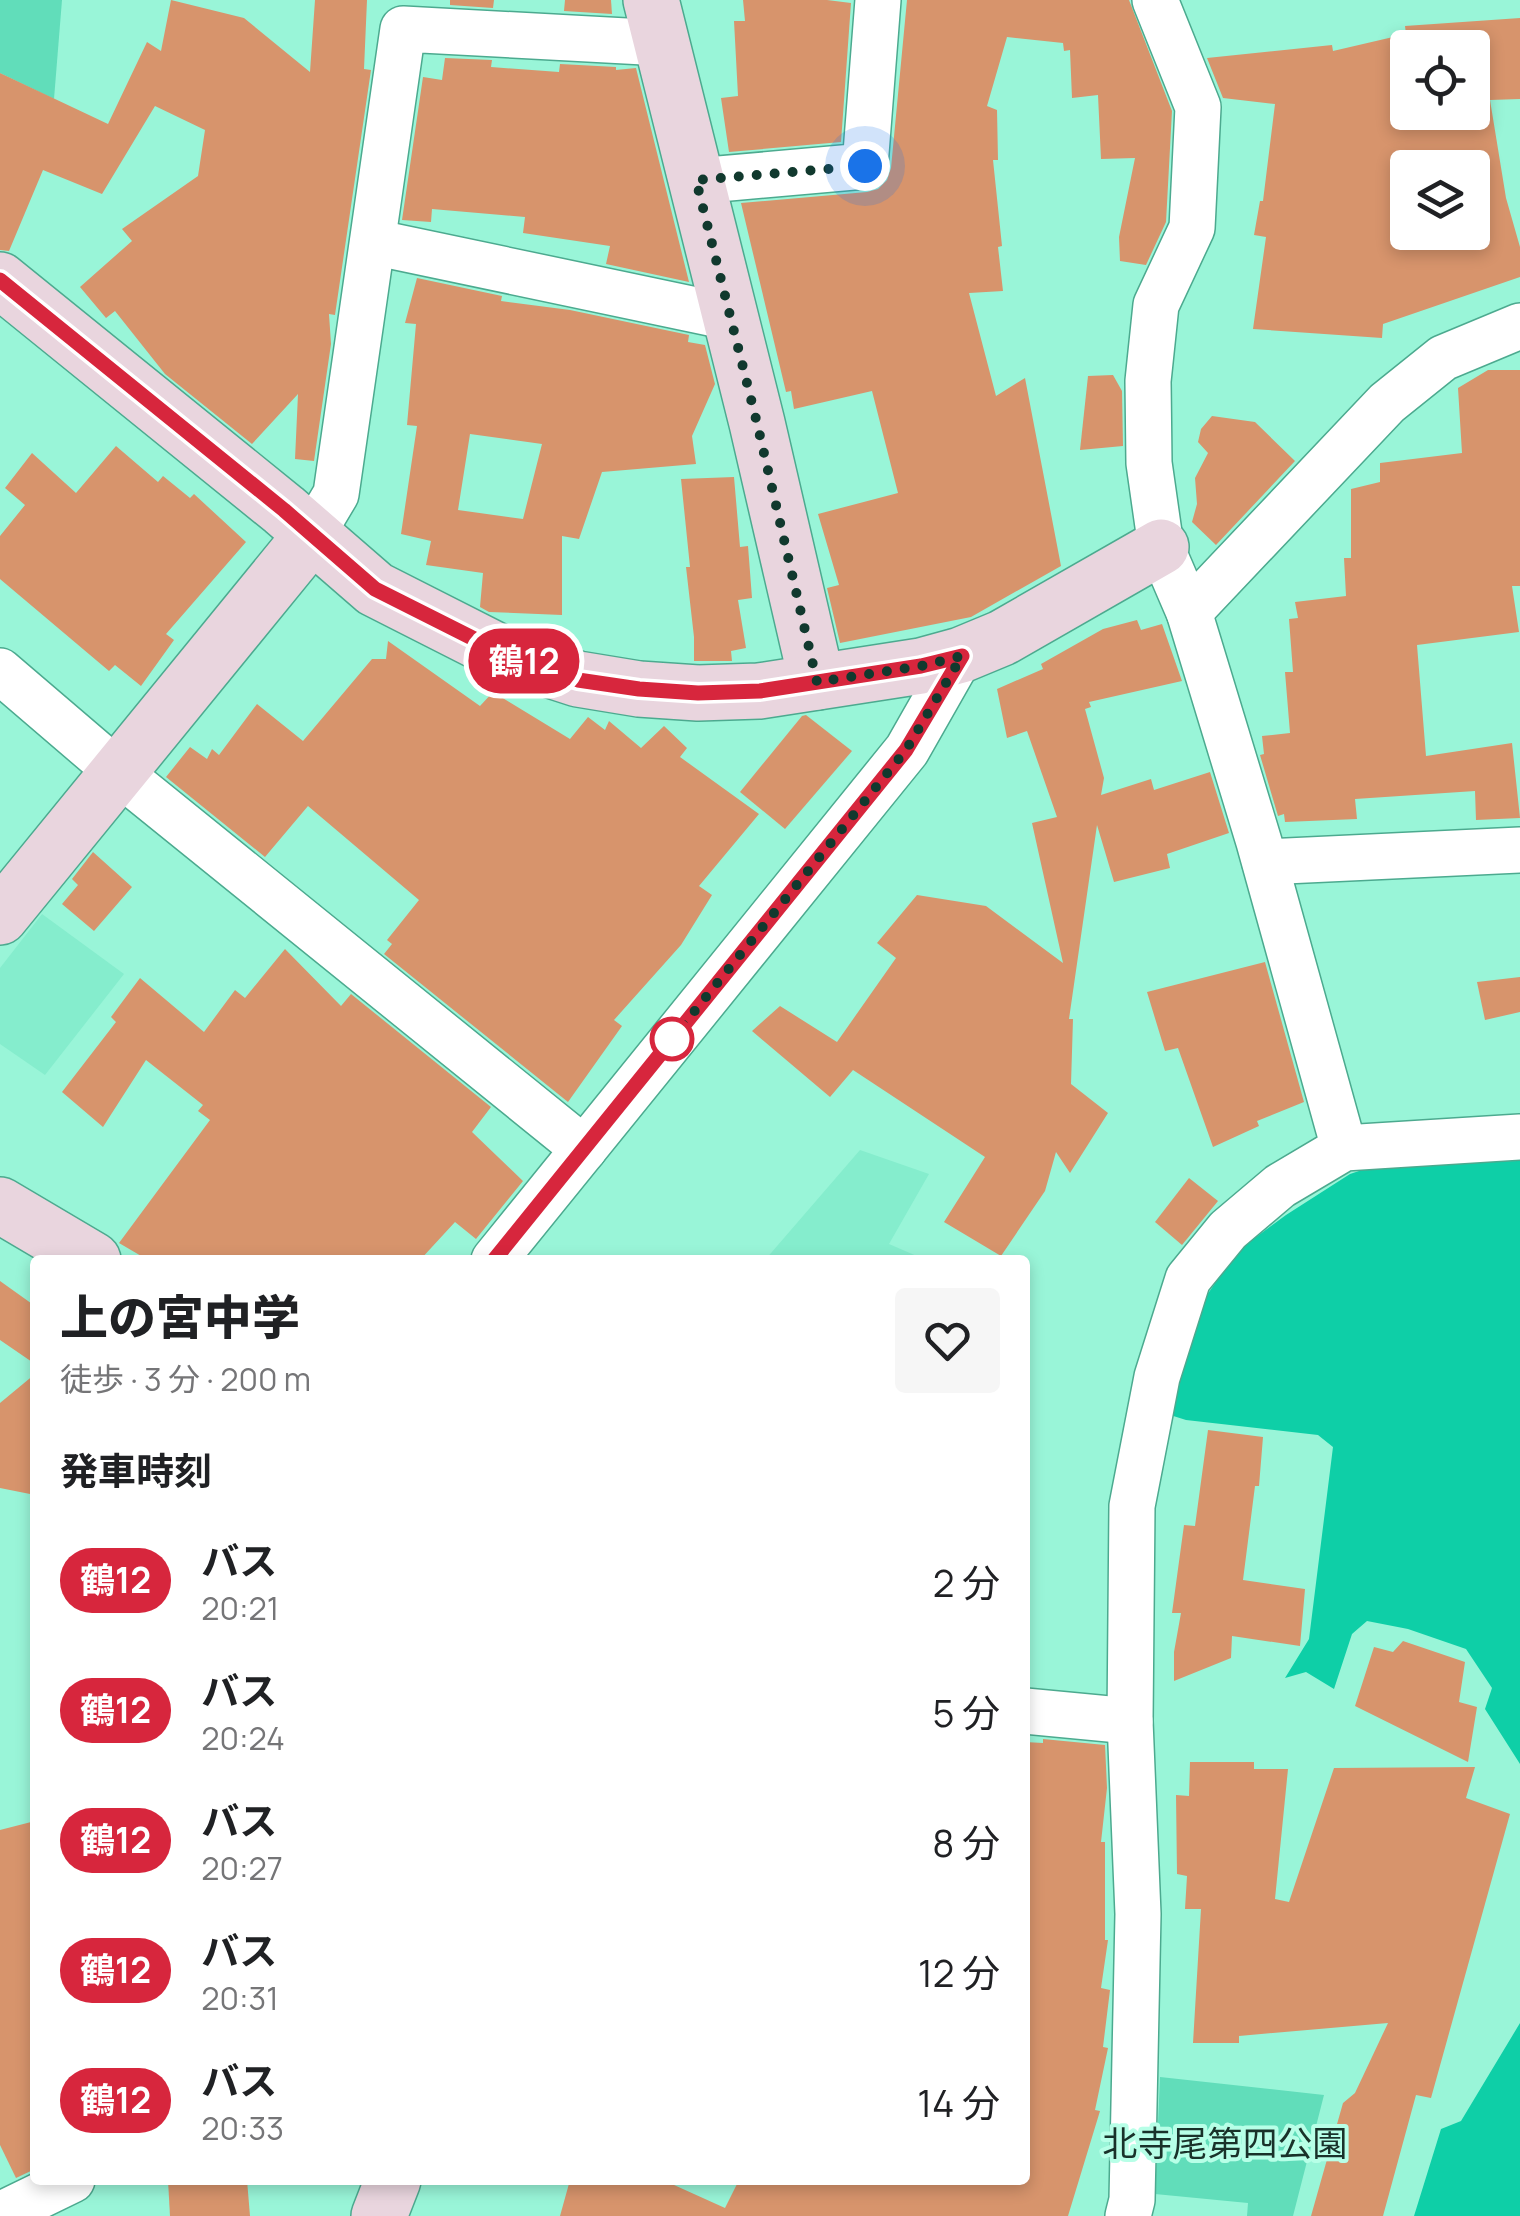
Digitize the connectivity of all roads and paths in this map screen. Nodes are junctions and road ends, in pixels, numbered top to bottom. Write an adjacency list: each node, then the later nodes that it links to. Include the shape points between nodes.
1 (878, 0): 4 (street, via 865,166)
2 (1155, 0): 10 (street, via 1198,106 1192,228 1156,305 1148,381 1149,463)
3 (657, 22): 4 (street); 5 (street, via 403,30)
4 (696, 180): 7 (street)
5 (372, 242): 7 (street); 9 (street, via 336,494)
6 (0, 280): 9 (street)
7 (729, 317): 14 (street)
8 (1520, 326): 11 (street, via 1443,358 1387,403)
9 (312, 536): 14 (street, via 375,589 508,656 578,680 698,693); 15 (street)
10 (1162, 547): 11 (street); 12 (street)
11 (1188, 612): 17 (street)
12 (962, 656): 14 (street); 20 (street, via 906,750)
13 (0, 672): 15 (street)
14 (817, 682)
15 (118, 772): 18 (street); 20 (street)
16 (1520, 850): 17 (street)
17 (1264, 862): 21 (street)
18 (0, 916)
19 (1520, 1136): 21 (street)
20 (584, 1148): 24 (street)
21 (1344, 1148): 26 (street, via 1280,1186 1228,1230 1188,1280 1157,1377 1132,1506)
22 (0, 1204): 23 (street)
23 (85, 1255)
24 (498, 1255)
25 (1030, 1712): 26 (street)
26 (1130, 1722): 31 (street, via 1138,1914)
27 (60, 2185): 29 (street)
28 (391, 2185): 30 (street)
29 (2, 2209)
30 (379, 2216)
31 (1128, 2216)

